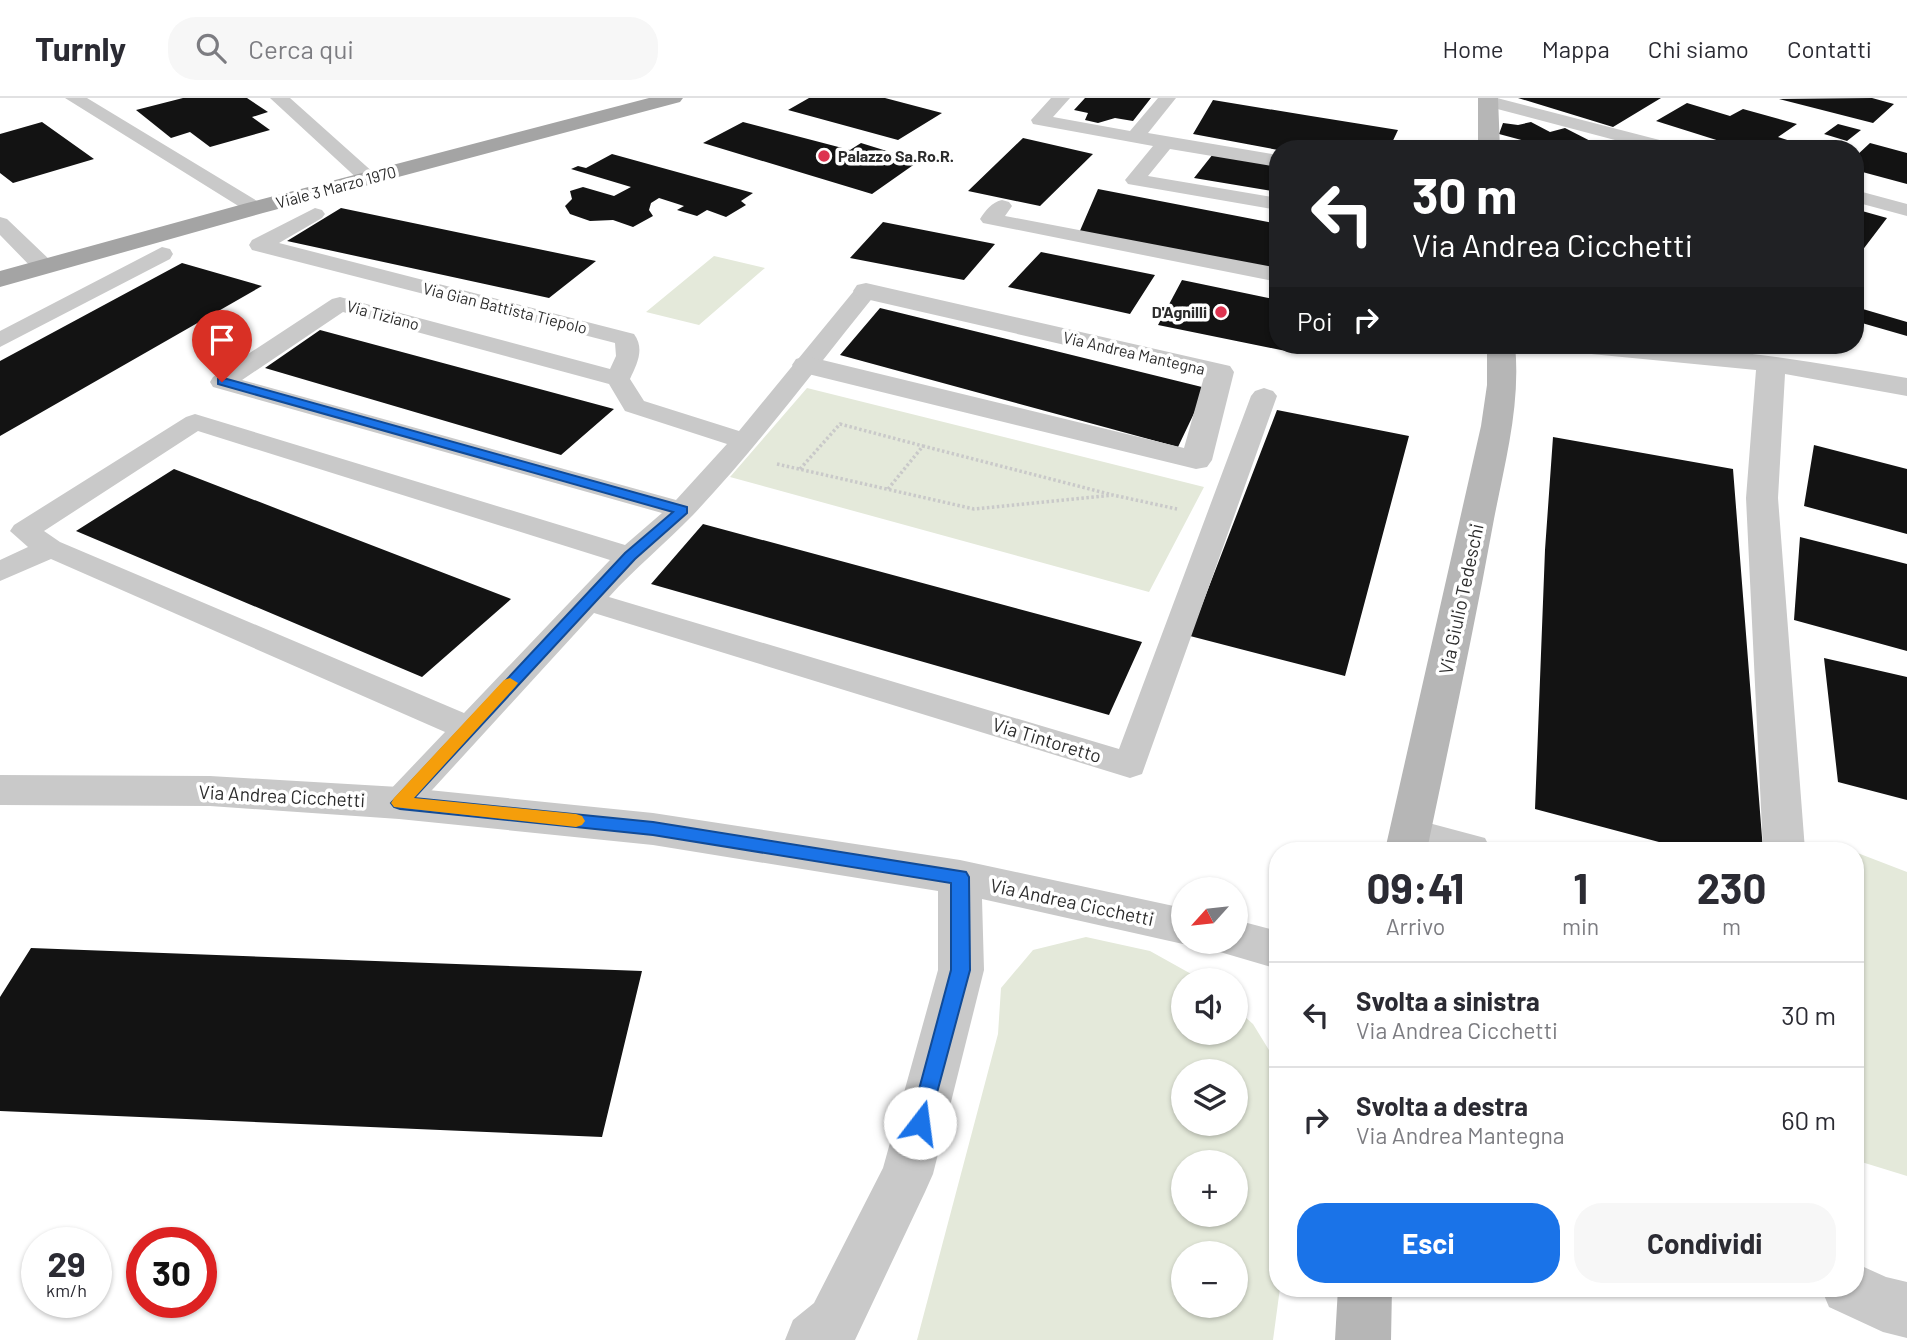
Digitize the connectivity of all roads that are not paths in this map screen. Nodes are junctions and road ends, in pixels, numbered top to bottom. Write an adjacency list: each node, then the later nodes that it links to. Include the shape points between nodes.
1 (74, 98): 16 (lane)
2 (279, 98): 12 (lane)
3 (673, 98): 12 (main road, Viale 3 Marzo 1970)
4 (1061, 98): 7 (lane, via 1040,120)
5 (1167, 98): 7 (lane)
6 (1488, 100): 8 (street); 9 (lane)
7 (1135, 137): 10 (lane)
8 (1489, 140)
9 (1638, 140)
10 (1165, 143): 11 (lane); 14 (lane, via 1135,180)
11 (1269, 160)
12 (368, 178): 16 (main road, Viale 3 Marzo 1970)
13 (1864, 198): 17 (lane)
14 (1269, 202)
15 (1002, 206): 22 (lane, via 990,219)
16 (255, 208): 21 (main road, Viale 3 Marzo 1970)
17 (1907, 210)
18 (315, 214): 30 (lane, Via Gian Battista Tiepolo, via 260,245 626,339 628,356)
19 (0, 223): 21 (lane)
20 (162, 254): 25 (lane)
21 (44, 267): 23 (main road, Viale 3 Marzo 1970)
22 (1269, 273)
23 (0, 279)
24 (866, 291): 29 (lane, Via Andrea Mantegna); 29 (street, Via Andrea Mantegna, via 1220,372 1196,460)
25 (0, 340)
26 (1502, 354): 42 (street, Via Giulio Tedeschi, via 1495,426 1469,565)
27 (1676, 354): 28 (street)
28 (1771, 363): 31 (street); 43 (street, via 1762,498)
29 (806, 365): 33 (lane, Via Andrea Mantegna)
30 (618, 379): 33 (lane, via 634,406); 34 (lane, Via Tiziano, via 340,303 222,382)
31 (1907, 387)
32 (1264, 396): 38 (lane, Via Tintoretto, via 1130,765)
33 (744, 441): 34 (lane, Via Andrea Mantegna)
34 (682, 510): 36 (lane, Via Andrea Mantegna)
35 (50, 548): 36 (lane, via 24,531 195,422); 37 (lane); 39 (lane)
36 (630, 556): 38 (lane, Via Andrea Mantegna)
37 (0, 572)
38 (588, 601): 39 (lane, Via Andrea Mantegna)
39 (468, 728): 41 (lane, Via Andrea Mantegna)
40 (0, 790): 41 (street, Via Andrea Cicchetti, via 210,791)
41 (400, 803): 44 (street, Via Andrea Cicchetti, via 653,829)
42 (1408, 842)
43 (1784, 842)
44 (960, 877): 45 (street, Via Andrea Cicchetti); 51 (street, via 961,970 907,1174 834,1323)
45 (1171, 923)
46 (1248, 942): 47 (street)
47 (1269, 948)
48 (1864, 1295): 50 (street)
49 (1365, 1297): 52 (street)
50 (1907, 1310)
51 (813, 1340)
52 (1363, 1340)

